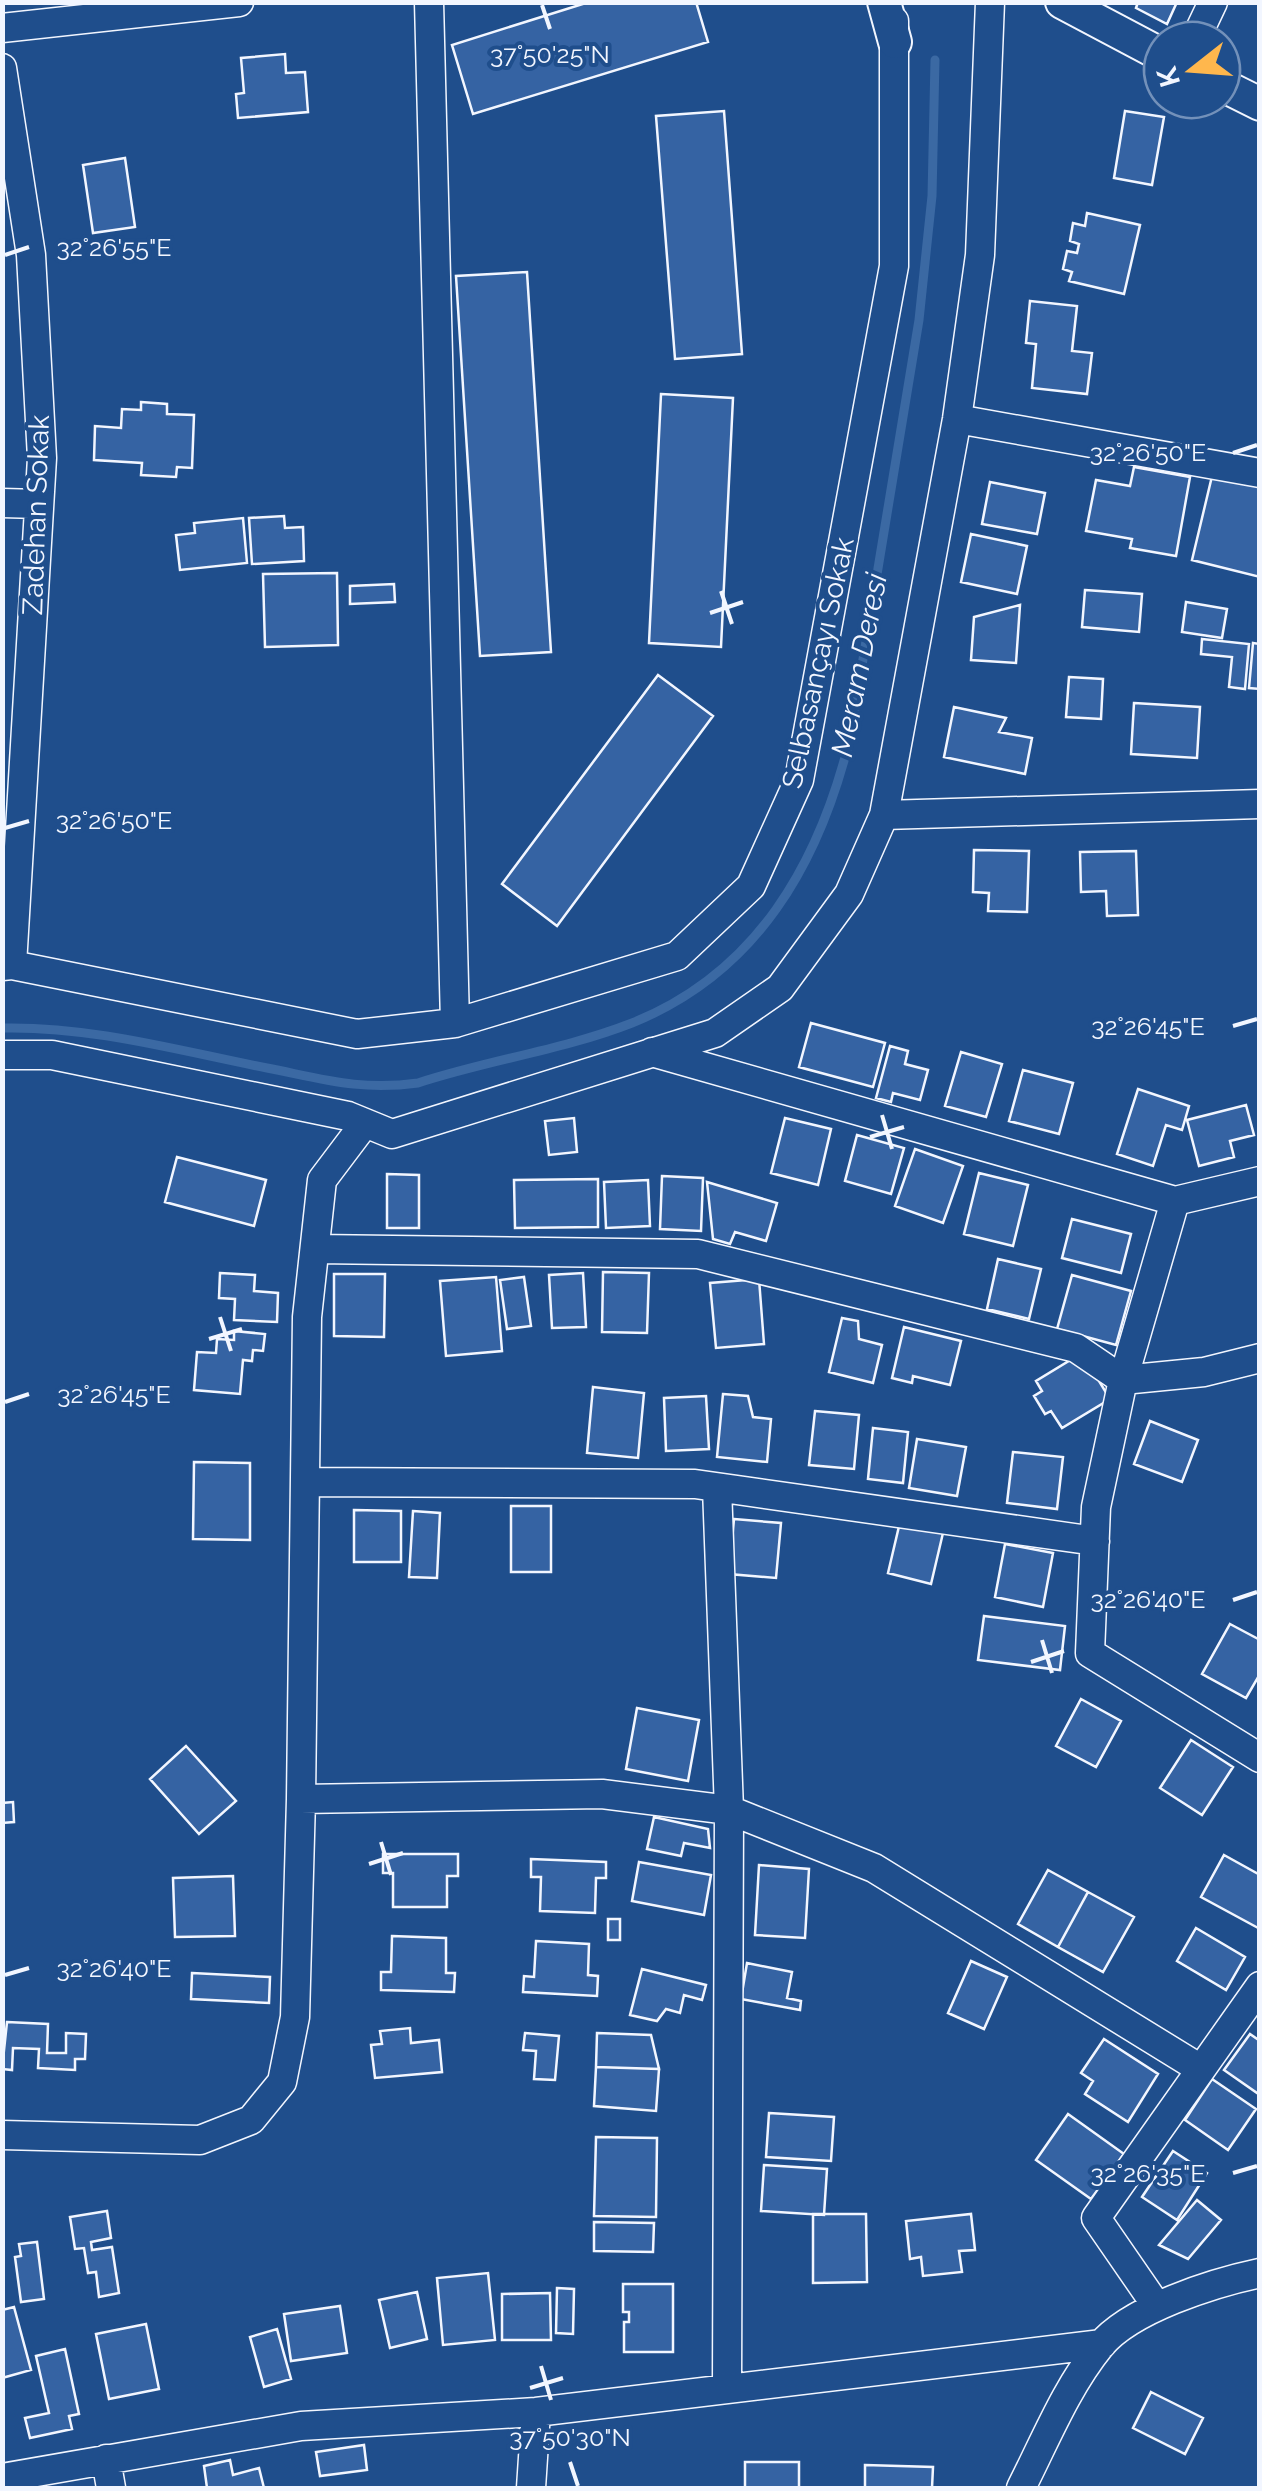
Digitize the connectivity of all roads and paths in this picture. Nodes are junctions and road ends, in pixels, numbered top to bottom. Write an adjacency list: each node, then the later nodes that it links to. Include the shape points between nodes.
1 (239, 2): 9 (street)
2 (429, 2): 23 (street)
3 (884, 2): 10 (street)
4 (894, 2): 10 (street, Selbasançayı Sokak)
5 (914, 2): 10 (street)
6 (974, 2): 11 (street)
7 (990, 2): 11 (street)
8 (1062, 2): 12 (street)
9 (2, 28)
10 (894, 42): 23 (street, Selbasançayı Sokak, via 894,266 800,780 751,886 677,956)
11 (989, 44): 15 (street, via 980,255)
12 (1142, 44)
13 (2, 68): 14 (street, Zadehan Sokak)
14 (8, 147): 18 (street, Zadehan Sokak, via 31,254)
15 (957, 419): 16 (street); 20 (street)
16 (1260, 473)
17 (2, 503): 18 (street)
18 (39, 504): 21 (street, Zadehan Sokak)
19 (1260, 804): 20 (street)
20 (884, 815): 24 (street, via 849,894 780,988 716,1033)
21 (13, 816): 22 (street, Zadehan Sokak)
22 (7, 966): 23 (street, Selbasançayı Sokak, via 357,1034)
23 (455, 1023)
24 (652, 1052): 26 (street, via 392,1134); 28 (street)
25 (2, 1055): 26 (street, via 52,1055)
26 (365, 1123): 29 (street, via 322,1180)
27 (1260, 1181): 28 (street)
28 (1175, 1201): 31 (street)
29 (314, 1249): 31 (street, via 698,1254 1076,1348); 32 (street)
30 (1260, 1358): 31 (street)
31 (1124, 1380): 34 (street)
32 (305, 1482): 33 (street); 36 (street)
33 (717, 1488): 34 (street); 37 (street)
34 (1094, 1540): 35 (street, via 1090,1653)
35 (1260, 1758)
36 (301, 1799): 37 (street, via 602,1794); 40 (street, via 295,2017 282,2082 251,2120 200,2140)
37 (729, 1810): 39 (street, via 874,1868); 44 (street)
38 (1260, 1986): 39 (street)
39 (1199, 2068): 42 (street, via 1096,2218)
40 (2, 2135)
41 (1260, 2273): 42 (street)
42 (1156, 2305): 43 (street)
43 (1102, 2344): 44 (street); 50 (street)
44 (728, 2387): 45 (street)
45 (536, 2412): 46 (street, via 301,2426); 49 (street)
46 (106, 2459): 47 (street); 48 (street)
47 (2, 2478)
48 (111, 2488)
49 (530, 2488)
50 (1021, 2488)

